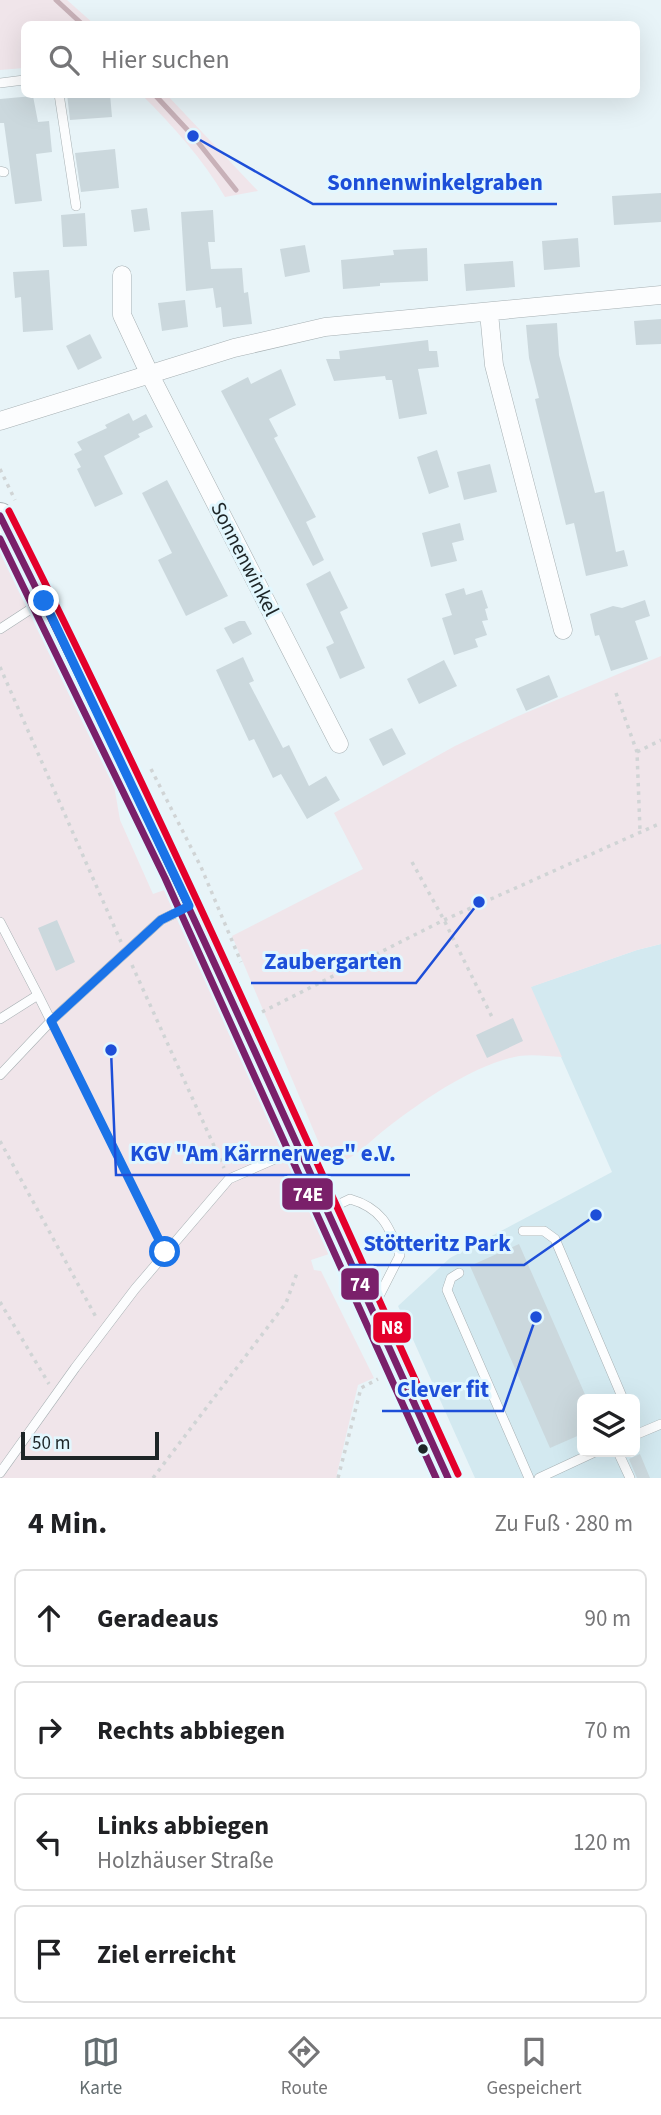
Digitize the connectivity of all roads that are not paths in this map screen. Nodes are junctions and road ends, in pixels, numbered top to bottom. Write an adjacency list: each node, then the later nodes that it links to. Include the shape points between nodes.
1 (21, 80): 2 (lane)
2 (0, 83)
3 (60, 98): 4 (lane)
4 (76, 206)
5 (122, 275): 8 (street, Sonnenwinkel, via 122,315)
6 (661, 295): 7 (street)
7 (489, 313): 8 (street, via 325,327 234,348); 13 (street, via 494,365)
8 (150, 375): 9 (street); 14 (street, Sonnenwinkel)
9 (0, 421)
10 (0, 516): 11 (main road)
11 (44, 601): 12 (lane); 15 (main road)
12 (0, 629)
13 (563, 630)
14 (339, 744)
15 (189, 906): 19 (lane, via 161,920); 21 (main road)
16 (0, 922): 17 (lane)
17 (38, 995): 18 (lane); 19 (lane)
18 (0, 1019)
19 (51, 1021): 20 (lane)
20 (0, 1075)
21 (300, 1148): 22 (main road); 31 (lane, via 229,1180 103,1330)
22 (327, 1210): 25 (main road); 25 (lane, via 350,1199 367,1204 383,1218 395,1241 400,1255)
23 (523, 1231): 26 (lane, via 544,1231 555,1239)
24 (459, 1273): 33 (lane, via 451,1278 447,1290)
25 (372, 1312): 32 (main road)
26 (621, 1394)
27 (661, 1424): 28 (lane)
28 (640, 1430)
29 (584, 1457): 34 (lane)
30 (620, 1457): 35 (lane)
31 (0, 1473)
32 (448, 1478)
33 (529, 1478)
34 (539, 1478)
35 (630, 1478)

